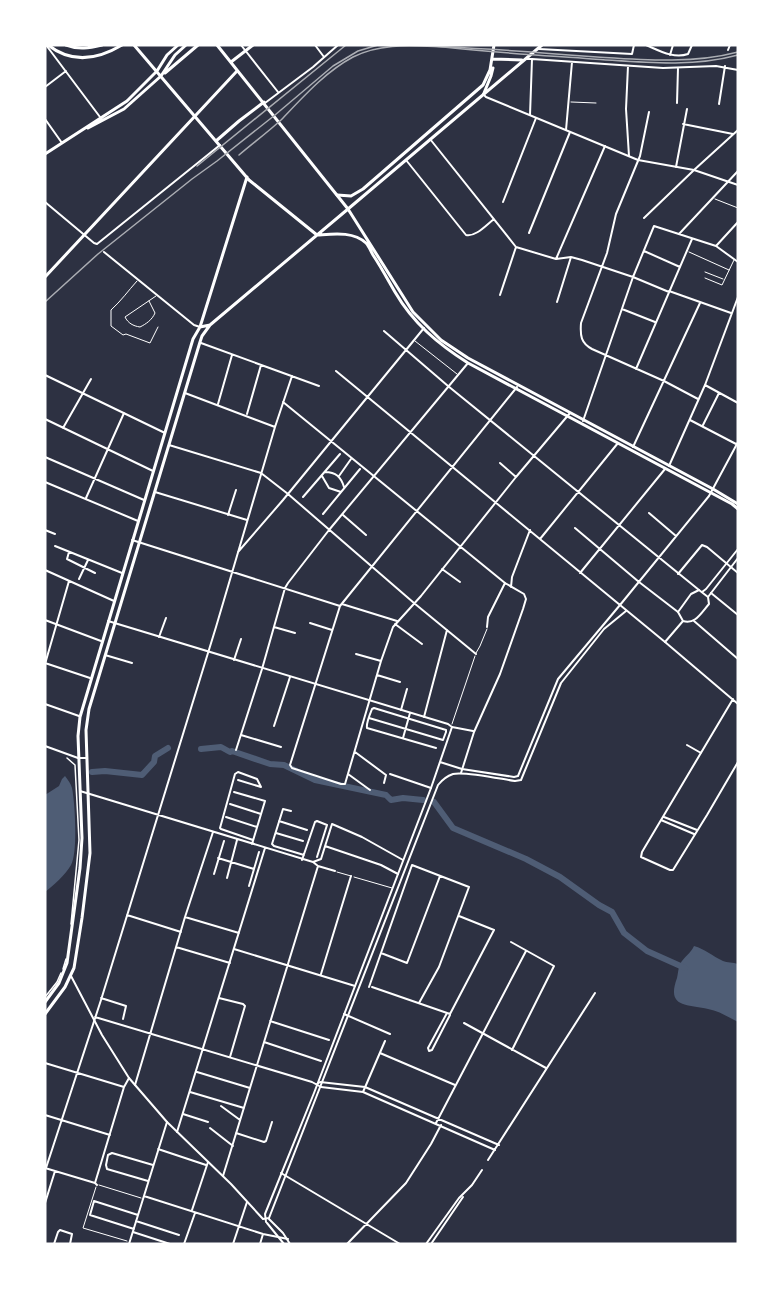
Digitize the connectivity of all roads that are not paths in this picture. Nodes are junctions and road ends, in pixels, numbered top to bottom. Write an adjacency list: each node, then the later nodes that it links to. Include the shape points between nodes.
1 (47, 45): 4 (main road, via 65,55 86,58); 36 (street)
2 (66, 45): 3 (main road, via 86,49)
3 (102, 45)
4 (122, 45)
5 (134, 45): 37 (main road)
6 (178, 45): 37 (main road)
7 (186, 45): 38 (main road)
8 (198, 45): 38 (main road)
9 (217, 45): 29 (main road)
10 (241, 45): 23 (street)
11 (252, 45): 23 (main road)
12 (315, 45): 25 (street)
13 (338, 45): 25 (street)
14 (494, 45): 26 (main road)
15 (542, 45): 21 (main road)
16 (634, 45): 21 (street, via 632,54)
17 (646, 45): 24 (street)
18 (673, 45): 24 (street)
19 (692, 45): 24 (street, via 687,55)
20 (730, 45): 22 (street)
21 (537, 49): 28 (main road)
22 (728, 50)
23 (246, 51): 29 (main road); 40 (street)
24 (670, 55)
25 (324, 57): 40 (street)
26 (492, 59): 28 (main road); 41 (main road, via 491,76); 74 (main road, via 483,85 363,189 351,196)
27 (532, 59): 28 (street); 30 (street); 49 (street)
28 (524, 60): 41 (main road)
29 (231, 62): 35 (main road)
30 (572, 62): 31 (street); 42 (street)
31 (628, 66): 33 (street); 65 (street)
32 (725, 66): 33 (street); 34 (street); 46 (street)
33 (678, 68): 45 (street)
34 (738, 70)
35 (237, 71): 43 (main road); 50 (main road)
36 (66, 72): 39 (street); 53 (street)
37 (157, 72): 38 (main road); 53 (main road)
38 (161, 76): 50 (main road); 53 (main road, via 124,109)
39 (45, 87)
40 (279, 93): 43 (street)
41 (483, 94): 49 (street); 59 (main road)
42 (569, 102): 44 (lane); 55 (street)
43 (264, 103): 60 (main road); 74 (main road)
44 (596, 103)
45 (677, 103)
46 (719, 104)
47 (687, 109): 54 (street)
48 (649, 112): 67 (street)
49 (530, 116): 51 (street)
50 (195, 117): 60 (main road); 83 (main road)
51 (536, 118): 55 (street); 77 (street)
52 (45, 119): 61 (street)
53 (102, 119): 61 (main road)
54 (683, 124): 58 (street); 68 (street)
55 (566, 130): 57 (street)
56 (738, 130): 58 (street)
57 (570, 132): 63 (street); 84 (street)
58 (734, 134): 69 (street)
59 (430, 139): 66 (main road); 81 (street)
60 (216, 141): 62 (main road)
61 (62, 143): 64 (main road)
62 (220, 145): 71 (main road); 83 (street, via 96,244)
63 (605, 146): 65 (street); 95 (street)
64 (45, 153)
65 (629, 156): 67 (street)
66 (406, 160): 79 (main road); 81 (street, via 466,235 474,235)
67 (638, 160): 68 (street); 97 (street, via 616,214)
68 (676, 166): 69 (street)
69 (693, 170): 72 (street); 80 (street)
70 (738, 171): 72 (street)
71 (247, 177): 86 (main road); 118 (main road)
72 (728, 181): 73 (street); 75 (street)
73 (738, 185)
74 (337, 195): 79 (main road)
75 (713, 199): 78 (lane); 85 (street)
76 (45, 202): 83 (street)
77 (503, 202)
78 (738, 208)
79 (348, 209): 86 (main road); 119 (main road)
80 (644, 218)
81 (494, 219): 89 (street)
82 (738, 222): 88 (street)
83 (84, 234): 101 (main road)
84 (529, 234)
85 (679, 234): 87 (street); 90 (street, via 654,226)
86 (317, 235): 116 (main road); 119 (main road, via 342,234 366,244 401,302)
87 (693, 239): 88 (street); 91 (street)
88 (716, 246): 94 (street)
89 (516, 247): 95 (street); 108 (street)
90 (644, 251): 98 (street); 102 (street)
91 (687, 251): 98 (street); 99 (lane)
92 (104, 252): 104 (street)
93 (571, 257): 95 (street); 97 (street); 111 (street)
94 (734, 259): 96 (street); 99 (lane)
95 (556, 260)
96 (738, 262)
97 (602, 267): 102 (street); 125 (street, via 580,332 586,346)
98 (680, 267): 106 (street)
99 (729, 270): 105 (lane)
100 (705, 272): 105 (lane)
101 (45, 277)
102 (633, 277): 106 (street); 113 (street)
103 (705, 278): 105 (lane, via 722,285)
104 (138, 279): 107 (street); 117 (lane, via 111,310 111,325 123,335 150,344)
105 (725, 280)
106 (669, 292): 112 (street); 115 (street)
107 (158, 295): 110 (lane); 118 (street)
108 (500, 295)
109 (738, 297): 114 (street)
110 (149, 301): 110 (lane, via 155,313 139,327 132,325 125,317)
111 (556, 302)
112 (700, 303): 114 (street); 134 (street)
113 (622, 309): 115 (street); 125 (street)
114 (731, 313): 135 (street)
115 (655, 322): 128 (street)
116 (210, 325): 118 (main road); 122 (main road)
117 (158, 327)
118 (200, 327): 148 (main road)
119 (424, 327): 121 (street); 126 (main road); 138 (main road, via 463,356)
120 (384, 331): 123 (street)
121 (414, 340): 123 (street); 130 (lane)
122 (200, 342): 124 (street); 139 (main road)
123 (405, 350): 137 (street); 142 (street)
124 (232, 355): 127 (street); 146 (street)
125 (606, 355): 128 (street); 155 (street)
126 (468, 363): 130 (street); 138 (main road)
127 (261, 365): 132 (street); 150 (street)
128 (636, 369): 134 (street)
129 (336, 371): 142 (street)
130 (458, 374): 137 (street)
131 (45, 375): 141 (street)
132 (292, 376): 136 (street); 144 (street)
133 (91, 379): 141 (street)
134 (664, 381): 143 (street); 165 (street)
135 (705, 385): 140 (street); 143 (street)
136 (319, 386)
137 (448, 386): 153 (street); 159 (street)
138 (517, 387): 149 (main road); 153 (street)
139 (184, 393): 146 (street); 151 (main road)
140 (719, 393): 145 (street); 156 (street)
141 (83, 394): 147 (street); 158 (street)
142 (367, 397): 159 (street); 161 (street)
143 (698, 399): 154 (street)
144 (284, 402): 157 (street); 161 (street)
145 (738, 403)
146 (217, 405): 150 (street)
147 (124, 413): 160 (street); 166 (street)
148 (170, 414): 151 (main road); 160 (main road)
149 (569, 414): 155 (main road); 168 (street)
150 (247, 416): 157 (street)
151 (177, 417): 163 (main road)
152 (45, 419): 158 (street)
153 (490, 420): 168 (street); 172 (street)
154 (689, 420): 156 (street); 173 (street)
155 (583, 421): 162 (main road); 165 (main road)
156 (702, 426): 164 (street)
157 (275, 427): 176 (street)
158 (63, 428): 166 (street)
159 (411, 432): 172 (street); 180 (street)
160 (165, 434): 175 (main road)
161 (331, 441): 170 (street); 190 (street)
162 (618, 443): 173 (main road); 189 (street)
163 (169, 444): 176 (street); 187 (main road)
164 (738, 444): 186 (street)
165 (633, 447): 173 (main road)
166 (107, 449): 175 (street); 182 (street)
167 (340, 454): 177 (street)
168 (533, 456): 181 (street); 189 (street)
169 (45, 458): 182 (street)
170 (352, 458): 179 (street); 180 (street)
171 (500, 464): 181 (street)
172 (454, 467): 194 (street); 196 (street)
173 (667, 468): 186 (main road); 203 (street)
174 (360, 469): 184 (street)
175 (153, 471): 193 (main road)
176 (261, 472): 190 (street); 201 (street)
177 (325, 472): 178 (street); 179 (street)
178 (322, 476): 188 (street, via 329,488); 191 (street)
179 (339, 476): 184 (street)
180 (374, 476): 196 (street); 200 (street)
181 (516, 477): 194 (street)
182 (94, 478): 192 (street); 193 (street)
183 (45, 482): 192 (street)
184 (345, 487): 188 (street)
185 (236, 490): 198 (street)
186 (712, 491): 195 (main road); 210 (street)
187 (155, 492): 198 (street); 213 (main road)
188 (341, 492): 199 (street)
189 (578, 493): 203 (street); 211 (street)
190 (288, 494): 206 (street); 215 (street)
191 (303, 497)
192 (85, 499): 202 (street)
193 (144, 500): 202 (main road)
194 (496, 502): 207 (street); 216 (street)
195 (738, 507)
196 (417, 511): 216 (street); 225 (street)
197 (649, 513): 210 (street)
198 (228, 514): 201 (street)
199 (322, 514)
200 (342, 514): 206 (street); 209 (street)
201 (247, 520): 215 (street)
202 (138, 521): 212 (main road)
203 (619, 526): 217 (street); 220 (street)
204 (574, 528): 217 (street)
205 (45, 530): 208 (street)
206 (330, 530): 225 (street); 241 (street)
207 (530, 530): 211 (street); 240 (street)
208 (55, 534)
209 (366, 534)
210 (676, 536): 220 (street)
211 (540, 539): 232 (street)
212 (132, 540): 213 (street); 231 (main road)
213 (140, 542): 229 (street); 260 (main road)
214 (55, 546): 219 (street)
215 (241, 546): 229 (street)
216 (461, 546): 227 (street); 239 (street)
217 (600, 549): 232 (street); 238 (street)
218 (738, 549): 223 (street)
219 (69, 552): 222 (street); 224 (street, via 67,559)
220 (658, 558): 234 (street); 238 (street)
221 (738, 558): 226 (street)
222 (89, 560): 224 (street); 231 (street)
223 (727, 563): 226 (street); 234 (street, via 702,545); 242 (street)
224 (85, 567): 230 (street); 235 (street)
225 (373, 567): 246 (street); 247 (street)
226 (731, 567): 233 (street); 243 (street)
227 (442, 569): 237 (street); 246 (street)
228 (45, 570): 236 (street)
229 (231, 571): 241 (street); 273 (street)
230 (94, 573)
231 (122, 573): 245 (main road)
232 (580, 573): 248 (street)
233 (738, 573)
234 (678, 574): 242 (street)
235 (79, 579)
236 (69, 581): 245 (street); 262 (street)
237 (460, 582)
238 (639, 582): 248 (street); 250 (street)
239 (504, 583): 240 (street); 264 (street, via 488,616)
240 (511, 586): 302 (street, via 524,594 525,602)
241 (285, 588): 247 (street); 263 (street)
242 (700, 591): 244 (street); 250 (street, via 691,594)
243 (711, 593): 244 (street); 252 (street)
244 (708, 597): 258 (street, via 708,604)
245 (114, 601): 256 (main road)
246 (414, 603): 259 (street); 266 (street)
247 (341, 605): 259 (street); 265 (street)
248 (620, 605): 249 (street); 251 (street)
249 (626, 611): 254 (street); 271 (street)
250 (678, 612): 257 (street)
251 (611, 613): 254 (street, via 617,612); 303 (street, via 558,679)
252 (738, 615)
253 (166, 618): 268 (street)
254 (617, 618): 304 (street, via 565,678)
255 (45, 620): 262 (street)
256 (108, 621): 260 (street); 270 (main road)
257 (682, 621): 258 (street); 271 (street)
258 (694, 621): 277 (street)
259 (396, 622): 272 (street); 279 (street)
260 (115, 623): 268 (street); 276 (main road)
261 (310, 623): 265 (street)
262 (56, 624): 270 (street); 280 (street)
263 (274, 627): 267 (street); 282 (street)
264 (487, 627): 275 (lane)
265 (332, 630): 287 (street)
266 (447, 630): 275 (street); 296 (street)
267 (295, 633)
268 (159, 637): 273 (street)
269 (240, 639): 278 (street)
270 (101, 641): 285 (main road)
271 (665, 642): 289 (street)
272 (422, 644)
273 (208, 652): 278 (street); 333 (street)
274 (357, 654): 279 (street)
275 (476, 654): 300 (lane)
276 (105, 655): 281 (street); 316 (main road, via 88,714)
277 (738, 659)
278 (234, 660): 282 (street)
279 (381, 661): 283 (street)
280 (45, 663): 285 (street)
281 (132, 663)
282 (262, 669): 284 (street); 305 (street)
283 (377, 675): 286 (street); 290 (street)
284 (290, 677): 287 (street); 299 (street)
285 (90, 678): 295 (main road)
286 (400, 682)
287 (316, 685): 290 (street); 321 (street, via 292,768 343,785)
288 (407, 689): 293 (street)
289 (733, 699): 292 (street); 313 (street)
290 (370, 701): 293 (street); 312 (street)
291 (45, 704): 295 (street)
292 (738, 704)
293 (401, 710): 294 (street)
294 (410, 713): 296 (street); 298 (street)
295 (80, 717): 315 (main road)
296 (423, 717): 300 (street)
297 (369, 718): 298 (street, via 373,708); 301 (street); 306 (street, via 367,728)
298 (409, 718): 301 (street); 301 (street, via 446,732 443,740)
299 (274, 726)
300 (452, 727): 302 (street); 317 (street)
301 (406, 729): 306 (street)
302 (474, 732): 319 (street)
303 (536, 732): 304 (street); 319 (street, via 518,776)
304 (540, 733): 320 (street, via 520,781)
305 (241, 735): 309 (street); 311 (street)
306 (403, 738): 310 (street)
307 (687, 745): 313 (street)
308 (45, 746): 315 (street)
309 (281, 747)
310 (435, 748)
311 (236, 750)
312 (354, 751): 321 (street); 324 (street, via 387,775)
313 (701, 753): 335 (street)
314 (67, 758): 390 (street, via 75,765 79,840 68,952 57,982)
315 (78, 758): 316 (street); 327 (main road)
316 (86, 758): 329 (main road)
317 (440, 762): 319 (street); 325 (street)
318 (738, 762): 340 (street)
319 (462, 769): 320 (street)
320 (461, 773): 358 (street, via 438,785)
321 (348, 774): 326 (street)
322 (390, 774): 325 (street)
323 (238, 780): 347 (street, via 261,786 257,779 235,774 220,828)
324 (384, 783)
325 (431, 788): 355 (street)
326 (370, 790)
327 (80, 791): 329 (street); 395 (main road, via 81,858 70,951 62,977)
328 (234, 792): 332 (street, via 264,801)
329 (87, 793): 333 (street); 385 (main road, via 90,855)
330 (230, 804): 332 (street)
331 (291, 811): 337 (street, via 283,809)
332 (261, 814): 338 (street)
333 (157, 815): 341 (street); 370 (street)
334 (226, 817): 338 (street)
335 (664, 817): 336 (street); 340 (street)
336 (661, 820): 343 (street); 343 (street, via 641,857 670,870)
337 (279, 821): 339 (street); 342 (street)
338 (257, 827): 347 (street)
339 (307, 830)
340 (698, 830): 343 (street)
341 (213, 831): 344 (street); 372 (street)
342 (276, 833): 346 (street); 351 (street, via 273,845)
343 (695, 834)
344 (238, 839): 347 (street); 356 (street)
345 (224, 841): 353 (street)
346 (303, 841)
347 (253, 842): 349 (street)
348 (325, 846): 355 (street, via 332,824); 357 (street, via 321,859); 364 (street)
349 (266, 848): 354 (street); 374 (street)
350 (259, 852): 361 (street)
351 (304, 855): 352 (street, via 317,821 327,825); 354 (street)
352 (317, 857)
353 (219, 858): 356 (street); 363 (street)
354 (302, 860): 357 (street)
355 (403, 860): 364 (street)
356 (231, 862): 361 (street); 367 (street)
357 (313, 862): 360 (street)
358 (408, 862): 359 (street); 379 (street)
359 (412, 864): 365 (street); 381 (street)
360 (318, 866): 362 (street); 383 (street)
361 (254, 869): 368 (street)
362 (335, 871): 366 (lane)
363 (214, 874)
364 (398, 874): 369 (street)
365 (440, 876): 371 (street, via 469,887); 381 (street, via 406,963)
366 (353, 877): 369 (lane); 384 (street)
367 (226, 878)
368 (249, 886)
369 (392, 888): 377 (street)
370 (127, 915): 373 (street); 392 (street)
371 (458, 916): 396 (street, via 439,967); 399 (street, via 494,930)
372 (185, 917): 373 (street); 374 (street)
373 (181, 932): 376 (street)
374 (239, 933): 378 (street)
375 (511, 942): 380 (street)
376 (176, 947): 382 (street); 405 (street)
377 (370, 948): 379 (street); 387 (street)
378 (234, 949): 382 (street); 383 (street)
379 (374, 950): 386 (street)
380 (526, 951): 407 (street); 412 (street, via 554,966)
381 (380, 953): 388 (street)
382 (230, 963): 393 (street)
383 (287, 965): 384 (street); 403 (street)
384 (321, 975): 387 (street)
385 (71, 976): 397 (main road); 401 (street)
386 (361, 982): 388 (street); 394 (street)
387 (355, 986): 391 (street)
388 (370, 986): 396 (street)
389 (595, 993): 418 (street)
390 (45, 997)
391 (350, 997): 394 (street); 398 (street)
392 (101, 998): 401 (street); 402 (street, via 126,1006)
393 (219, 998): 411 (street); 414 (street, via 245,1006)
394 (355, 998): 400 (street)
395 (45, 1002)
396 (419, 1003): 399 (street)
397 (45, 1014)
398 (344, 1014): 400 (street); 423 (street)
399 (449, 1014): 399 (street, via 428,1048 429,1051 432,1050)
400 (348, 1016): 406 (street); 422 (street)
401 (94, 1018): 405 (street); 419 (street); 421 (street)
402 (123, 1019)
403 (270, 1022): 408 (street); 410 (street)
404 (464, 1023): 407 (street)
405 (150, 1034): 411 (street); 424 (street)
406 (390, 1034)
407 (483, 1034): 412 (street); 425 (street)
408 (329, 1040)
409 (385, 1041): 413 (street)
410 (264, 1042): 415 (street); 417 (street)
411 (204, 1049): 414 (street); 420 (street)
412 (512, 1050): 418 (street)
413 (380, 1053): 425 (street); 428 (street)
414 (230, 1057): 417 (street)
415 (321, 1061)
416 (45, 1062): 419 (street)
417 (257, 1065): 423 (street); 429 (street)
418 (546, 1069): 448 (street)
419 (76, 1072): 426 (street); 437 (street)
420 (196, 1072): 429 (street); 430 (street)
421 (129, 1078): 424 (street); 426 (street)
422 (323, 1082): 423 (street); 427 (street); 428 (street)
423 (317, 1084): 427 (street); 458 (street)
424 (135, 1085): 439 (street)
425 (455, 1085): 436 (street)
426 (124, 1087): 447 (street)
427 (321, 1087): 431 (street); 459 (street)
428 (364, 1087): 431 (street); 436 (street)
429 (250, 1088): 433 (street)
430 (190, 1092): 433 (street); 434 (street)
431 (363, 1092): 442 (street)
432 (222, 1106): 438 (street)
433 (244, 1108): 438 (street)
434 (183, 1114): 440 (street); 445 (street)
435 (45, 1115): 437 (street)
436 (438, 1119): 442 (street); 448 (street)
437 (62, 1120): 447 (street); 455 (street)
438 (240, 1120): 446 (street)
439 (167, 1122): 445 (street); 450 (street)
440 (208, 1122)
441 (272, 1122): 446 (street, via 264,1142)
442 (436, 1123): 443 (street)
443 (441, 1125): 451 (street); 471 (street, via 406,1183)
444 (210, 1128): 449 (street)
445 (177, 1132): 453 (street)
446 (236, 1134): 449 (street)
447 (110, 1135): 462 (street)
448 (499, 1144): 451 (street)
449 (233, 1146): 460 (street)
450 (158, 1149): 453 (street); 454 (street)
451 (495, 1150): 452 (street)
452 (488, 1160)
453 (207, 1163): 460 (street); 467 (street)
454 (153, 1165): 461 (street); 461 (street, via 108,1155 107,1169)
455 (45, 1168): 457 (street)
456 (482, 1170): 463 (street)
457 (55, 1171): 462 (street); 466 (street)
458 (281, 1173): 459 (street); 469 (street)
459 (285, 1175): 469 (street); 471 (street)
460 (223, 1177): 465 (street)
461 (148, 1181): 464 (street)
462 (96, 1184): 464 (lane); 478 (lane, via 83,1228)
463 (465, 1193): 489 (street); 490 (street)
464 (143, 1198): 467 (street); 468 (street)
465 (247, 1202): 469 (street); 472 (street)
466 (45, 1203)
467 (194, 1211): 472 (street); 482 (street)
468 (138, 1215): 470 (street); 473 (street, via 94,1201 90,1215)
469 (266, 1219): 476 (street); 477 (street)
470 (136, 1221): 473 (street); 474 (street)
471 (366, 1224): 487 (street); 488 (street)
472 (239, 1226): 475 (street); 483 (street)
473 (133, 1231): 478 (street); 481 (street)
474 (179, 1234)
475 (263, 1234): 476 (street); 484 (street)
476 (281, 1239): 477 (street); 485 (street)
477 (288, 1239): 486 (street)
478 (129, 1243)
479 (54, 1244): 480 (street, via 60,1230 72,1234)
480 (70, 1244)
481 (170, 1244)
482 (184, 1244)
483 (233, 1244)
484 (260, 1244)
485 (284, 1244)
486 (290, 1244)
487 (347, 1244)
488 (400, 1244)
489 (426, 1244)
490 (431, 1244)

